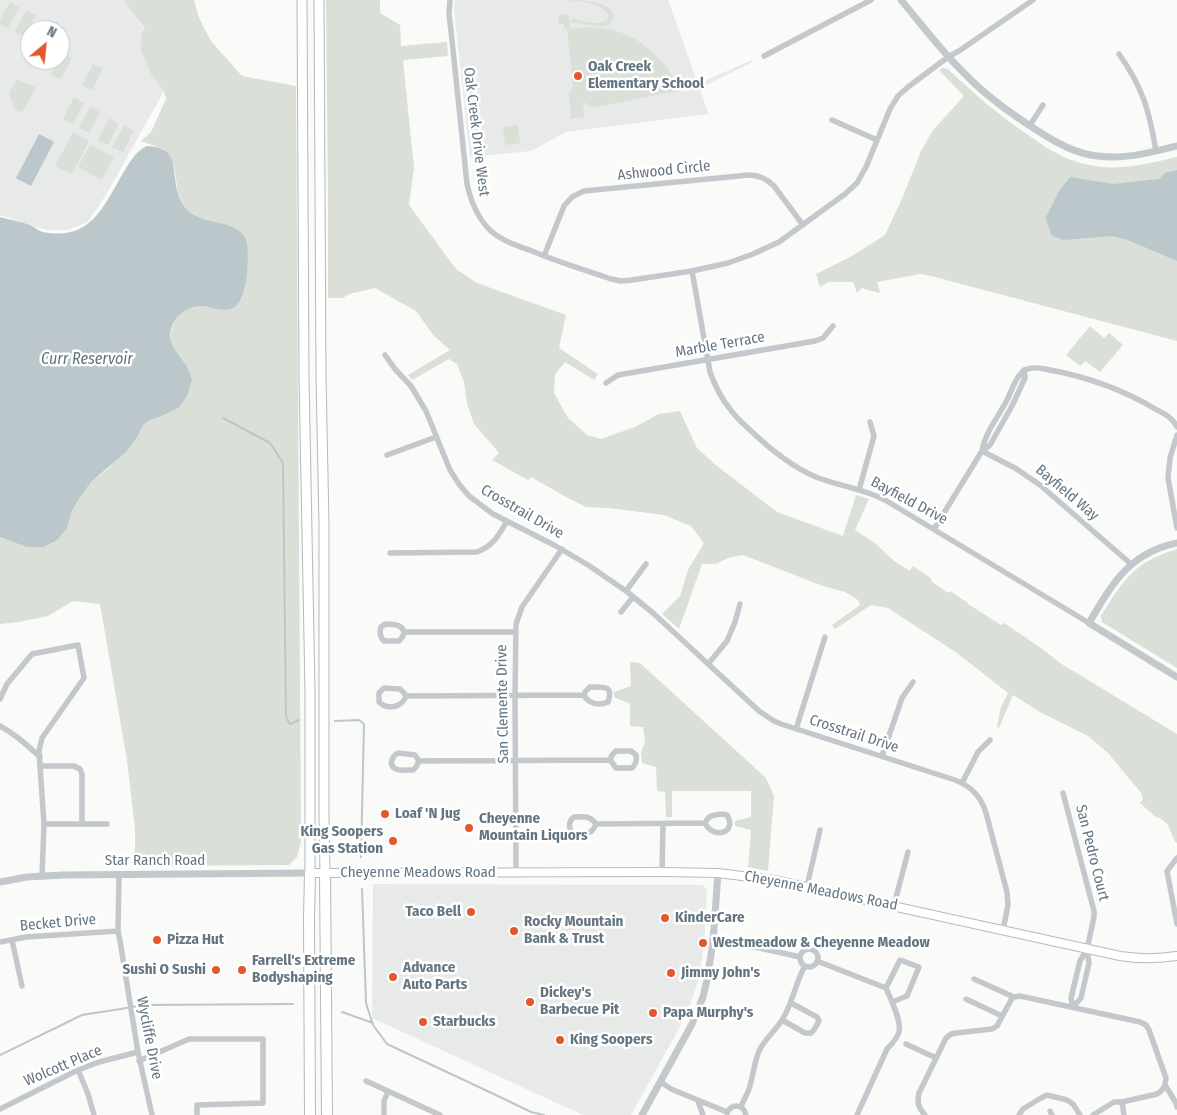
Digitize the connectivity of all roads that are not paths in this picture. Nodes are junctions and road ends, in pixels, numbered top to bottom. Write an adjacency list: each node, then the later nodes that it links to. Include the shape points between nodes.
1 (302, 0): 76 (highway)
2 (319, 0): 79 (highway)
3 (450, 0): 17 (street, Oak Creek Drive West, via 467,184 474,208 500,238)
4 (871, 0): 8 (street)
5 (901, 0): 9 (street)
6 (1033, 0): 9 (street)
7 (1119, 54): 15 (street, via 1145,101)
8 (764, 56)
9 (948, 57): 12 (street, via 990,96); 13 (street, via 902,92 890,109)
10 (1043, 105): 12 (street)
11 (832, 120): 13 (street)
12 (1030, 125): 15 (street, via 1068,148 1088,155 1118,157)
13 (878, 140): 16 (street, Oak Creek Drive West, via 857,183)
14 (1177, 146): 15 (street)
15 (1156, 151)
16 (804, 224): 17 (street, Ashwood Circle, via 774,186 756,175 584,191 564,206); 18 (street, Oak Creek Drive West, via 779,242 753,254)
17 (544, 256): 18 (street, Oak Creek Drive West, via 621,281)
18 (692, 271): 21 (street, Bayfield Drive)
19 (834, 326): 21 (street, Marble Terrace, via 823,338 815,341)
20 (385, 355): 28 (street, Crosstrail Drive, via 421,402)
21 (708, 360): 24 (street, Marble Terrace, via 618,375); 31 (street, Bayfield Drive, via 714,382 725,402 762,441 808,473)
22 (1025, 362): 23 (street)
23 (1025, 370): 26 (street, via 1036,368 1064,373 1116,389 1168,416); 29 (street, via 1018,377 984,441)
24 (606, 383)
25 (870, 422): 31 (street, via 874,436)
26 (1177, 427)
27 (1177, 435): 32 (street, via 1169,468 1170,490)
28 (436, 437): 30 (street); 33 (street, Crosstrail Drive, via 450,470 463,489 476,502)
29 (982, 451): 35 (street); 40 (street, Bayfield Way, via 1016,468 1040,485)
30 (387, 455)
31 (859, 490): 35 (street, Bayfield Drive, via 878,497)
32 (1175, 504): 34 (street)
33 (507, 521): 37 (street, Crosstrail Drive); 38 (street, via 496,539 478,552)
34 (1177, 528)
35 (934, 530): 45 (street, Bayfield Drive)
36 (1177, 543): 40 (street, via 1151,552)
37 (562, 549): 41 (street, Crosstrail Drive); 47 (street, San Clemente Drive, via 522,607)
38 (390, 553)
39 (646, 564): 41 (street)
40 (1131, 564): 45 (street, via 1111,587)
41 (626, 591): 42 (street, Crosstrail Drive)
42 (633, 597): 44 (street); 49 (street, Crosstrail Drive)
43 (740, 604): 49 (street, via 727,641)
44 (621, 612)
45 (1089, 623): 50 (street, Bayfield Drive)
46 (404, 632): 47 (street)
47 (515, 632): 54 (street, San Clemente Drive)
48 (825, 637): 57 (street)
49 (708, 664): 57 (street, Crosstrail Drive, via 766,716)
50 (1177, 677)
51 (913, 682): 60 (street, via 902,698)
52 (584, 695): 52 (street, via 591,703 605,704 610,691 605,687 590,687); 54 (street)
53 (406, 696): 53 (street, via 398,706 384,706 379,702 379,693 384,688 400,689); 54 (street)
54 (515, 696): 63 (street, San Clemente Drive)
55 (0, 699): 59 (street, via 7,684 32,654 78,645 84,678 42,738)
56 (0, 726): 59 (street)
57 (796, 729): 60 (street, Crosstrail Drive)
58 (990, 740): 65 (street, via 978,752)
59 (40, 756): 64 (street)
60 (882, 756): 65 (street, Crosstrail Drive)
61 (610, 760): 61 (street, via 616,768 632,768 637,760 631,751 616,751); 63 (street)
62 (419, 761): 62 (street, via 413,770 397,770 392,765 392,758 398,753 414,755); 63 (street)
63 (516, 761): 77 (street, San Clemente Drive)
64 (40, 766): 67 (street); 68 (street, via 74,766 80,769)
65 (962, 783): 87 (street, Crosstrail Drive, via 978,795 986,813 1008,899)
66 (1063, 793): 92 (street, San Pedro Court, via 1093,904 1094,917)
67 (44, 824): 68 (street); 82 (street)
68 (82, 824): 69 (street)
69 (106, 824)
70 (596, 824): 70 (street, via 589,833 574,834 570,830 574,817 592,818); 71 (street)
71 (663, 824): 72 (street); 78 (street)
72 (705, 824): 72 (street, via 713,832 723,832 729,829 730,823 727,815 722,814 711,815)
73 (820, 830): 84 (street)
74 (908, 852): 85 (street)
75 (1177, 858): 86 (street, via 1167,870)
76 (310, 872): 79 (main road, Cheyenne Meadows Road); 81 (street, Star Ranch Road); 127 (highway)
77 (516, 872): 78 (main road, Cheyenne Meadows Road); 79 (main road, Cheyenne Meadows Road)
78 (662, 872): 80 (main road, Cheyenne Meadows Road)
79 (325, 873): 128 (highway)
80 (718, 873): 84 (main road, Cheyenne Meadows Road); 91 (street)
81 (119, 875): 82 (street, Star Ranch Road); 88 (street, Wycliffe Drive)
82 (42, 876): 83 (street, Star Ranch Road)
83 (0, 882)
84 (807, 886): 85 (main road, Cheyenne Meadows Road)
85 (894, 905): 87 (main road, Cheyenne Meadows Road)
86 (1177, 924)
87 (1003, 930): 92 (main road, Cheyenne Meadows Road)
88 (118, 931): 89 (street, Becket Drive, via 26,936); 110 (street, Wycliffe Drive)
89 (12, 940): 90 (street, Becket Drive); 100 (street)
90 (0, 942)
91 (713, 942): 94 (street); 115 (street, via 703,997)
92 (1087, 949): 93 (main road, Cheyenne Meadows Road, via 1137,958); 97 (street); 98 (street, via 1089,963)
93 (1177, 956)
94 (800, 957): 95 (street, via 804,950 810,949 816,952); 96 (street)
95 (817, 961): 96 (street, via 813,966); 101 (street)
96 (805, 966): 105 (street)
97 (1076, 976): 98 (street); 106 (street, via 1070,998)
98 (1085, 978): 106 (street, via 1081,998)
99 (974, 979): 102 (street)
100 (22, 986)
101 (886, 988): 104 (street); 104 (street, via 900,960 919,968 908,996)
102 (1014, 997): 106 (street); 107 (street)
103 (966, 999): 107 (street)
104 (892, 1002): 134 (street, via 899,1030)
105 (791, 1003): 108 (street); 108 (street, via 819,1021 811,1033 805,1033)
106 (1074, 1007): 116 (street, via 1146,1026 1166,1078)
107 (1002, 1016): 111 (street, via 998,1026 992,1029 951,1034)
108 (782, 1020): 120 (street, via 764,1041)
109 (906, 1044): 111 (street)
110 (138, 1052): 112 (street, Wycliffe Drive); 113 (street, Wolcott Place)
111 (936, 1058): 135 (street, via 919,1093 918,1106)
112 (139, 1061): 125 (street, Wycliffe Drive); 126 (street, via 190,1039 263,1039 263,1102 197,1105)
113 (78, 1070): 122 (street, Wolcott Place); 124 (street)
114 (366, 1081): 117 (street)
115 (661, 1082): 118 (street); 131 (street)
116 (1165, 1086): 119 (street, via 1157,1094); 121 (street)
117 (388, 1091): 129 (street); 130 (street)
118 (698, 1101): 123 (street); 132 (street)
119 (1122, 1102): 138 (street, via 1114,1102); 139 (street)
120 (741, 1107): 123 (street, via 733,1106); 133 (street)
121 (1177, 1107)
122 (0, 1109)
123 (727, 1113)
124 (94, 1115)
125 (152, 1115)
126 (197, 1115)
127 (310, 1115)
128 (327, 1115)
129 (384, 1115)
130 (440, 1115)
131 (642, 1115)
132 (703, 1115)
133 (746, 1115)
134 (857, 1115)
135 (925, 1115)
136 (1019, 1115): 137 (street, via 1023,1109 1047,1095 1067,1100)
137 (1080, 1115)
138 (1093, 1115)
139 (1124, 1115)

